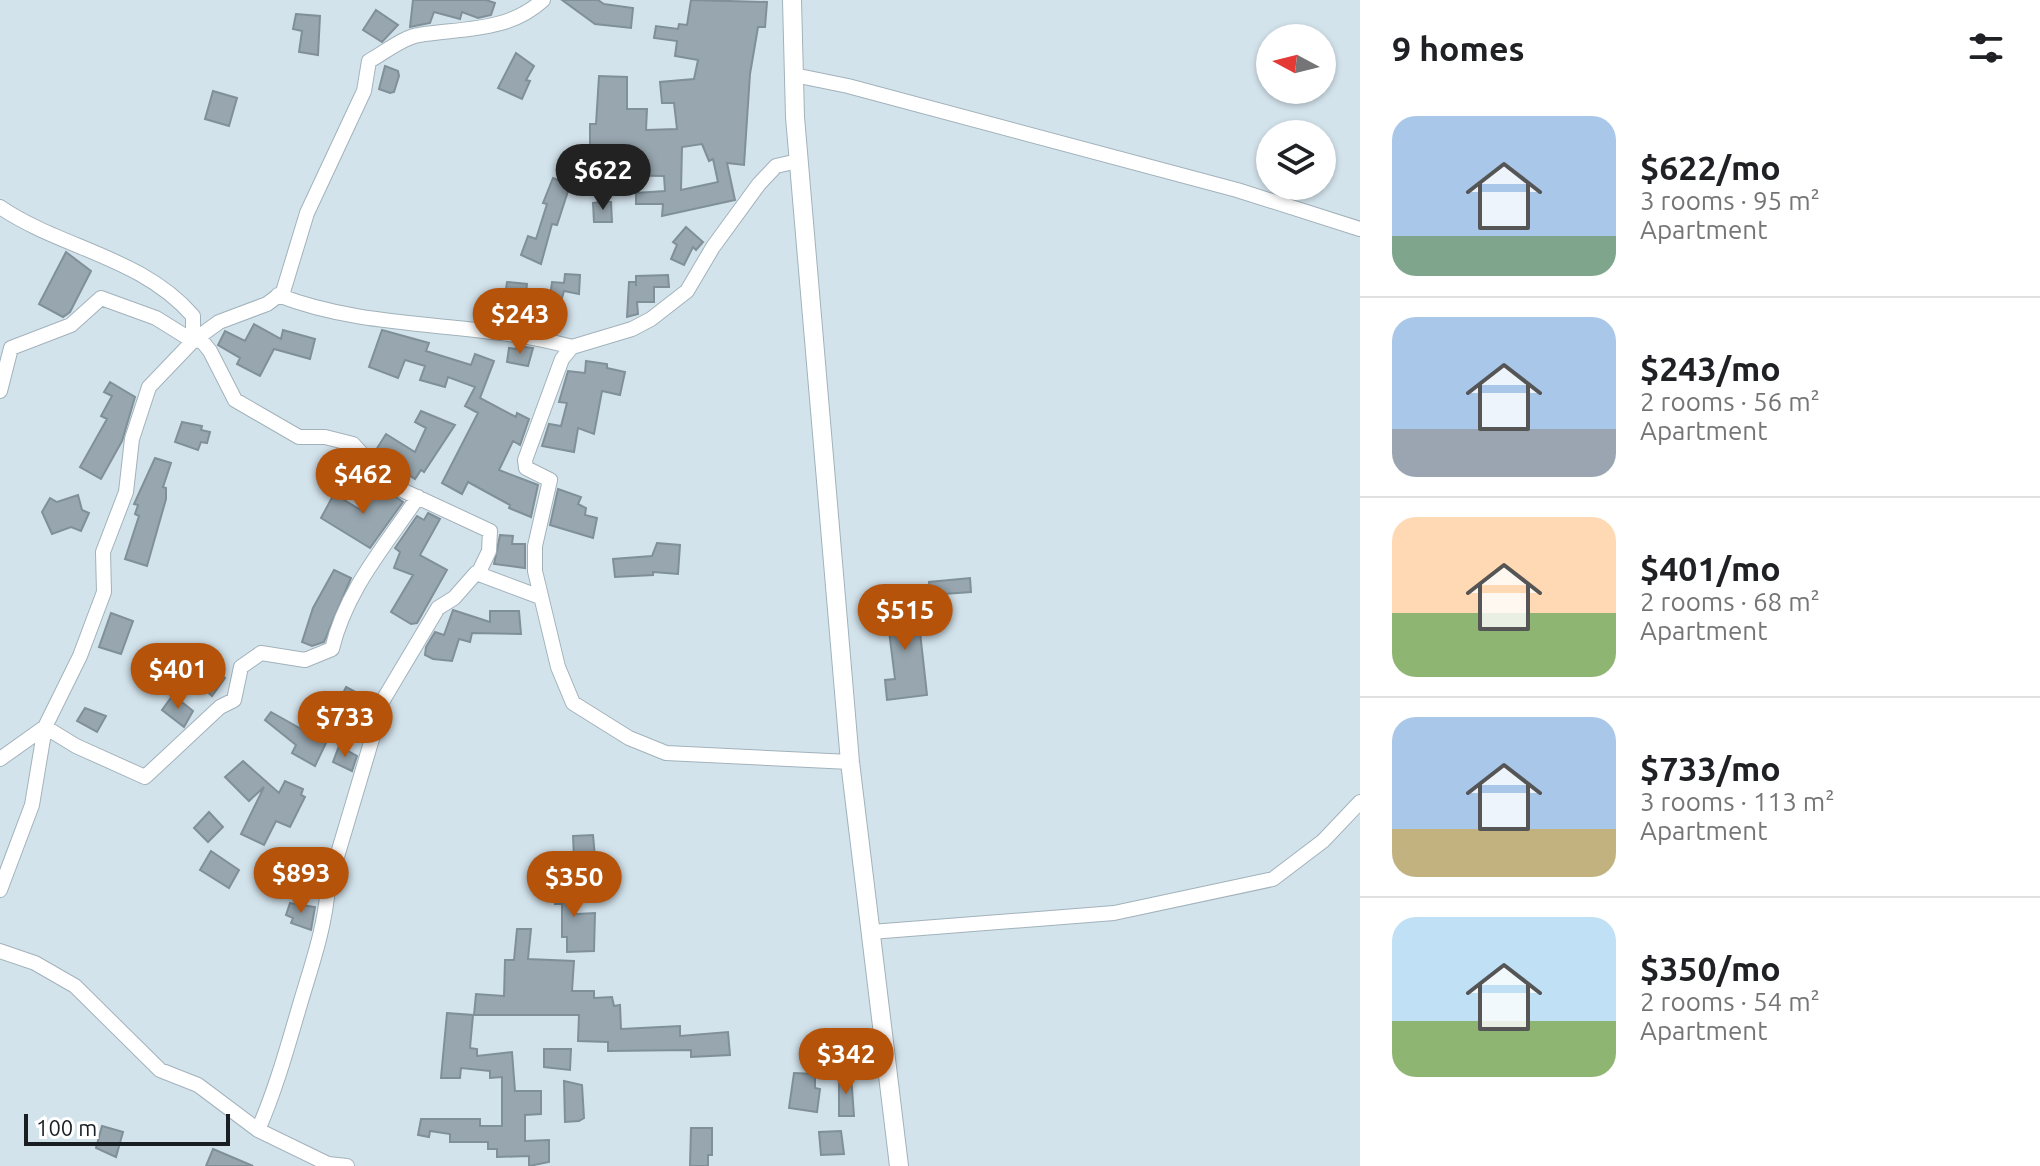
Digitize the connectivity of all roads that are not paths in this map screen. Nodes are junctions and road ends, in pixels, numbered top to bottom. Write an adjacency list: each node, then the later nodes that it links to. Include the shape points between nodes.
1 (543, 0): 7 (street, via 526,15 480,29 416,35 369,61 364,91 325,168)
2 (792, 0): 3 (street)
3 (794, 75): 4 (street); 6 (street, via 1237,190)
4 (798, 161): 9 (street, via 776,166 759,184 687,291 632,329); 16 (street)
5 (0, 207): 8 (street, via 28,226 159,283 193,316)
6 (1360, 229)
7 (278, 295): 8 (street, via 219,322); 9 (street, via 309,307 382,321 526,334)
8 (193, 341): 10 (street, via 156,318 101,298 71,325 11,348); 11 (street, via 201,340 210,351 235,400 299,437 353,444 380,474); 14 (street, via 149,387 132,439 126,492 103,552 104,592)
9 (572, 347): 13 (street, via 562,359 525,460 526,468 550,480 535,546)
10 (0, 391)
11 (418, 497): 12 (street, via 490,531 489,551); 14 (street, via 360,581 339,620 332,649 305,660 261,653 241,667 234,700 145,777)
12 (478, 574): 13 (street); 21 (street, via 438,608 373,717 372,739 328,887 310,977)
13 (540, 597): 16 (street, via 573,703 629,738 666,753 698,757)
14 (45, 727): 15 (street); 18 (street, via 32,805)
15 (0, 759)
16 (850, 762): 19 (street)
17 (1360, 802): 19 (street, via 1323,841 1273,879 1114,913)
18 (0, 890)
19 (871, 932): 23 (street)
20 (0, 951): 21 (street, via 75,986 160,1070 198,1085)
21 (258, 1130): 22 (street, via 328,1164)
22 (347, 1166)
23 (899, 1166)

